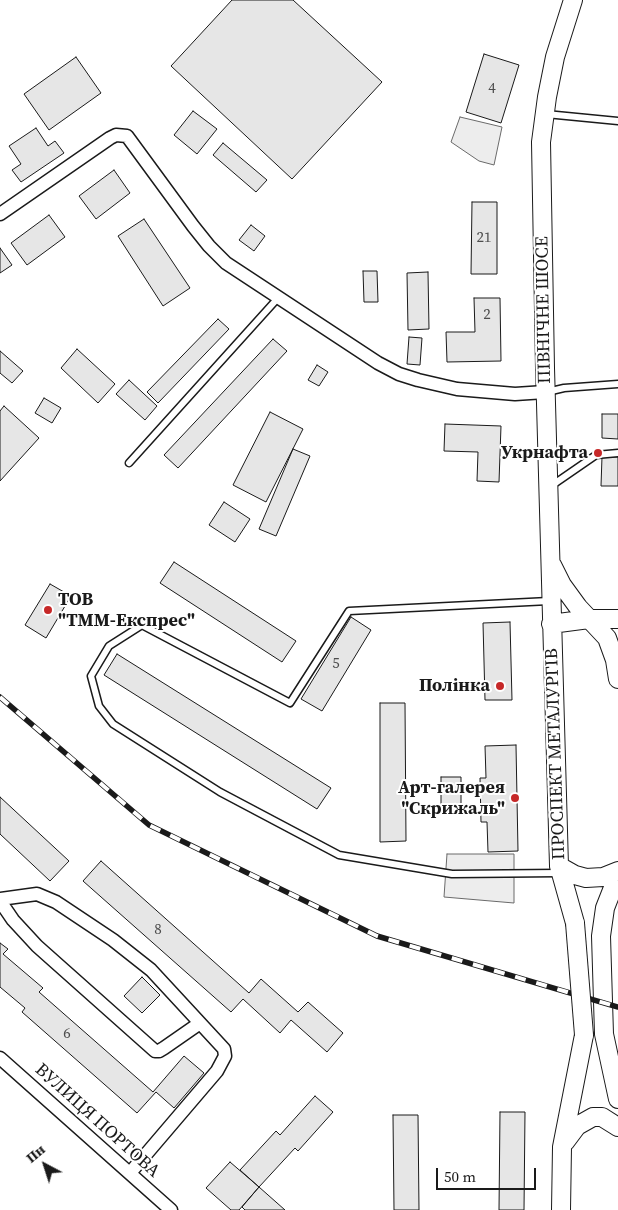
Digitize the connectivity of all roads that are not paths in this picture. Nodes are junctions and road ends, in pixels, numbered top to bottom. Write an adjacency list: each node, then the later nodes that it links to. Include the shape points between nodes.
1 (573, 0): 2 (main road, ПІВНІЧНЕ ШОСЕ, via 555,57)
2 (545, 114): 3 (lane); 7 (main road, ПІВНІЧНЕ ШОСЕ, via 541,142)
3 (618, 121)
4 (0, 214): 5 (street, via 110,138 127,136 209,246 226,263)
5 (278, 298): 7 (street, via 378,363 406,376 457,389 515,394); 9 (lane)
6 (618, 384): 7 (lane)
7 (546, 392): 10 (main road, ПІВНІЧНЕ ШОСЕ)
8 (618, 453): 10 (lane, via 596,455)
9 (129, 463)
10 (548, 489): 11 (main road, ПІВНІЧНЕ ШОСЕ)
11 (550, 561): 12 (main road, ПІВНІЧНЕ ШОСЕ); 13 (main road, via 562,585)
12 (551, 601): 15 (main road, ПІВНІЧНЕ ШОСЕ); 17 (lane, via 349,611 290,704 142,625 109,646 91,676 99,706 113,724 220,792 338,855 452,874)
13 (589, 619): 14 (main road); 15 (main road); 16 (main road, via 606,638)
14 (618, 619)
15 (551, 624): 17 (main road, ПРОСПЕКТ МЕТАЛУРГІВ)
16 (618, 679)
17 (560, 869): 18 (main road, via 586,878 603,878); 25 (main road, ПРОСПЕКТ МЕТАЛУРГІВ, bridge, via 575,923 584,1035)
18 (618, 871)
19 (618, 875): 23 (main road, via 606,908 601,936 604,1034)
20 (0, 900): 21 (street, via 37,894 56,902 152,970); 21 (street, via 37,946 155,1051 162,1050)
21 (200, 1023): 26 (street, via 224,1049 223,1062)
22 (0, 1058): 26 (street, ВУЛИЦЯ ПОРТОВА)
23 (618, 1099)
24 (618, 1127): 25 (main road, via 602,1117 593,1117 577,1126)
25 (562, 1147): 28 (main road, ПРОСПЕКТ МЕТАЛУРГІВ)
26 (130, 1173): 27 (street, ВУЛИЦЯ ПОРТОВА)
27 (171, 1210)
28 (561, 1210)

